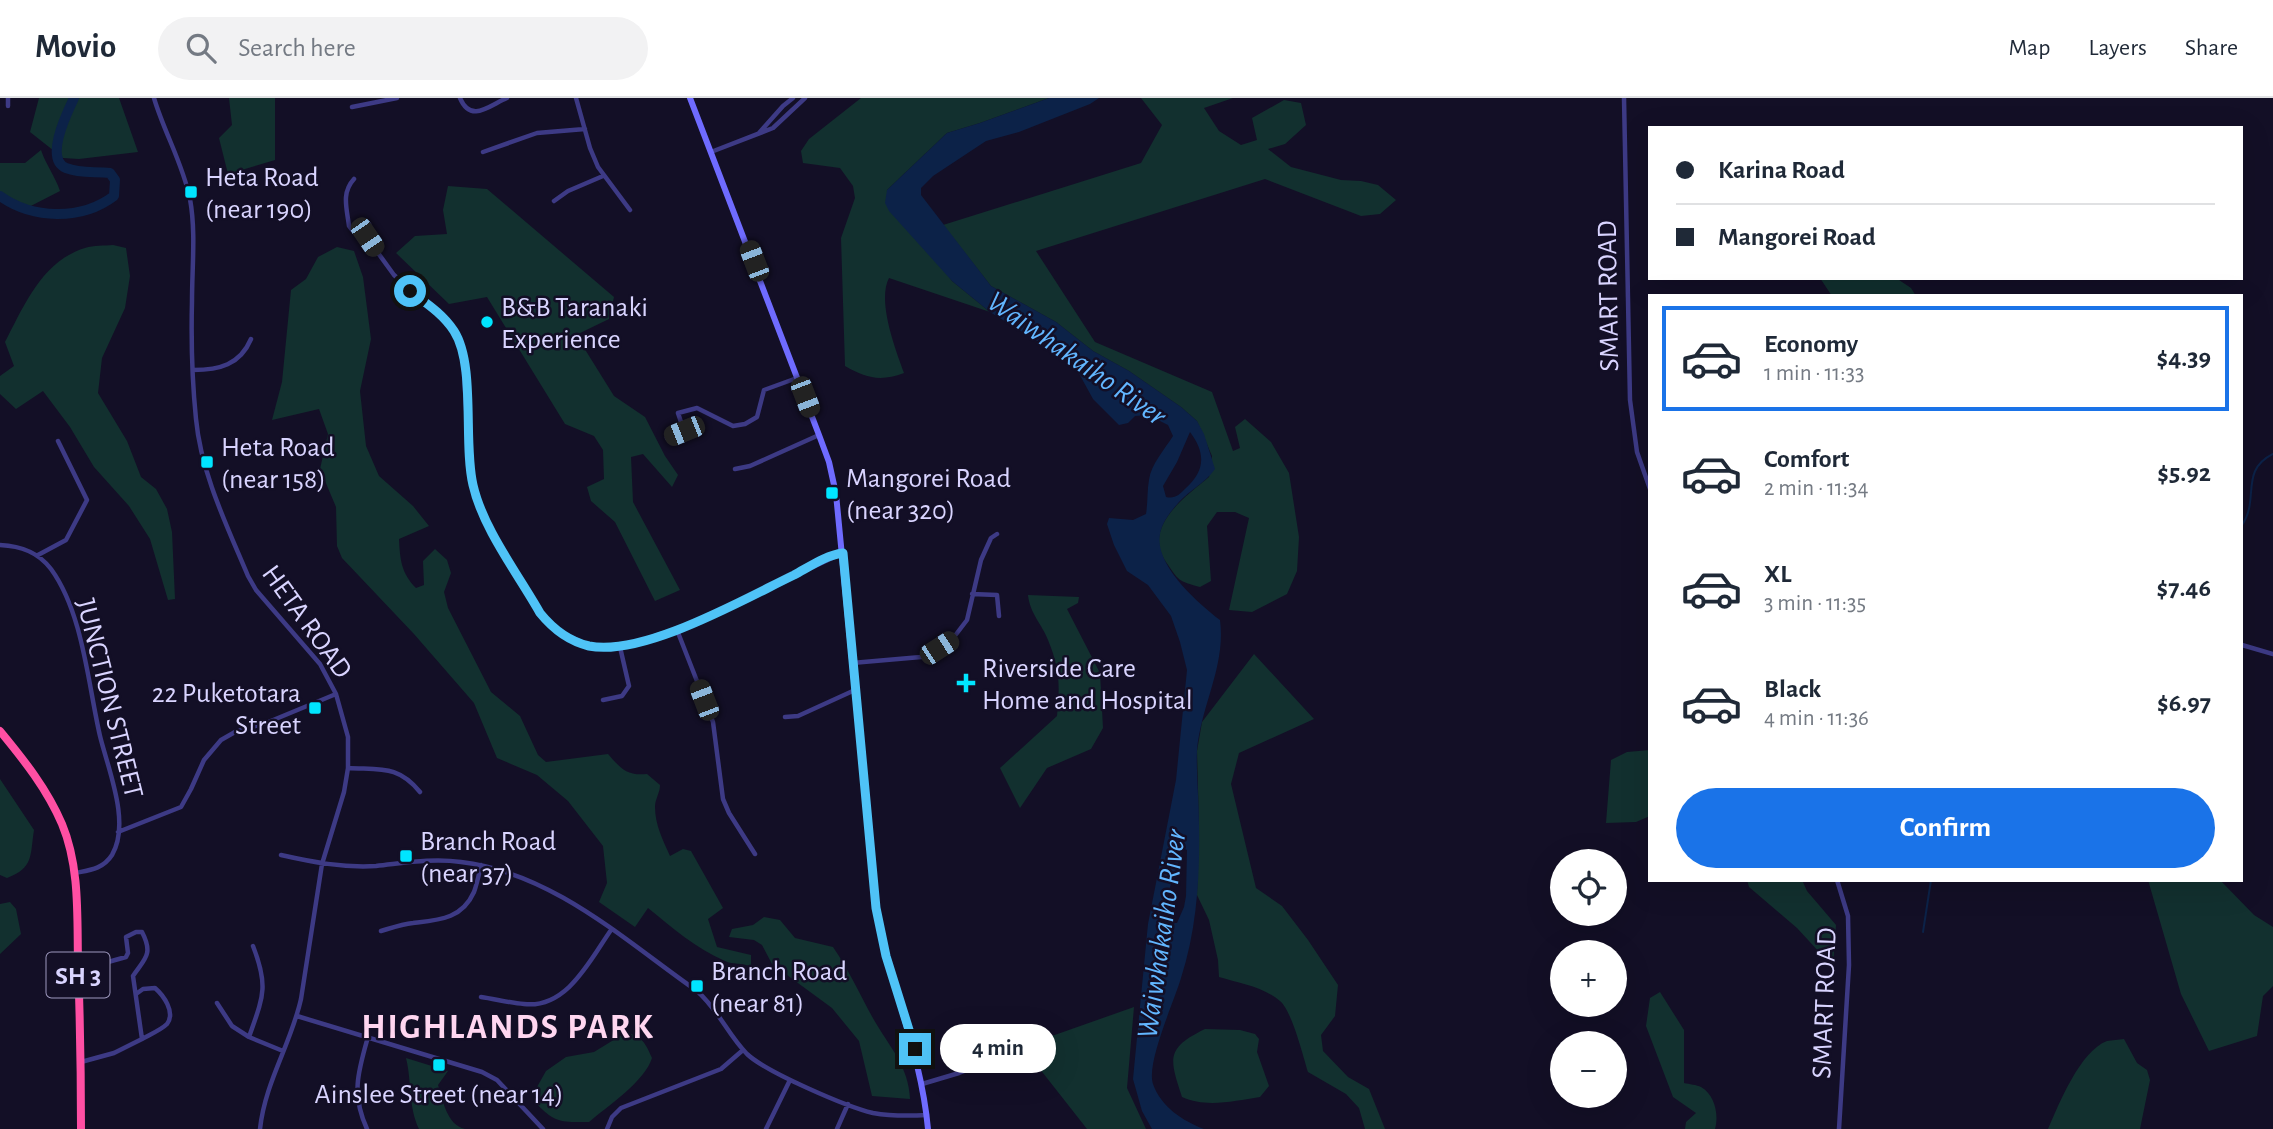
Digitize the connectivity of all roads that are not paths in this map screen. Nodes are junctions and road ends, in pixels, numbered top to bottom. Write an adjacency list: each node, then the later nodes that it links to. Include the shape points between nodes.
1 (8, 98): 11 (street)
2 (154, 98): 24 (street, HETA ROAD, via 190,200)
3 (397, 98): 12 (street)
4 (460, 98): 5 (street, via 471,112)
5 (507, 98)
6 (576, 98): 13 (street)
7 (690, 98): 16 (street)
8 (793, 98): 14 (street)
9 (805, 98): 14 (street, via 773,128)
10 (1624, 98): 30 (street, SMART ROAD, via 1630,400 1636,452)
11 (8, 106)
12 (352, 107)
13 (585, 129): 15 (street, via 537,133); 17 (street)
14 (759, 134): 16 (street)
15 (483, 152)
16 (711, 152): 25 (street)
17 (603, 176): 19 (street); 20 (street)
18 (354, 179): 22 (street, via 345,195 349,226)
19 (554, 201)
20 (630, 210)
21 (369, 224): 22 (street)
22 (364, 232): 39 (street, via 394,275 446,321 458,338 473,485 487,523 540,613 569,638 590,646)
23 (251, 339): 24 (street, via 242,355 225,366)
24 (193, 370): 43 (street, HETA ROAD, via 202,453 247,576 320,664)
25 (798, 377): 26 (street); 27 (street, via 764,390 757,417 745,424 733,426 691,408 678,412 684,431)
26 (819, 435): 29 (street); 33 (street, via 836,494)
27 (667, 438)
28 (58, 440): 34 (street, via 87,500 66,540)
29 (735, 469)
30 (1648, 484)
31 (997, 534): 35 (street, via 981,560)
32 (0, 545): 34 (street)
33 (843, 553): 37 (street); 41 (street)
34 (38, 555): 49 (street, JUNCTION STREET, via 61,587 85,659 117,800)
35 (972, 594): 36 (street, via 997,595); 41 (street, via 964,627 930,653)
36 (999, 616)
37 (677, 630): 39 (street); 50 (street, via 713,722 723,799)
38 (2243, 645): 40 (street)
39 (620, 647): 44 (street, via 628,686 622,696)
40 (2273, 654)
41 (852, 663): 42 (street)
42 (855, 690): 45 (street); 72 (street, via 876,908)
43 (337, 694): 47 (street, HETA ROAD, via 348,737); 49 (street, via 221,740 204,760 181,807)
44 (603, 700)
45 (785, 718)
46 (0, 731): 54 (highway, SH 3, via 42,785 62,824)
47 (348, 768): 48 (street, via 393,771 408,777); 52 (street, HETA ROAD)
48 (420, 792)
49 (118, 832): 54 (street, JUNCTION STREET, via 112,855 101,868)
50 (755, 854)
51 (281, 855): 52 (street)
52 (323, 864): 53 (street, via 374,866 422,860); 63 (street, HETA ROAD)
53 (481, 865): 56 (street, via 474,892 452,916); 57 (street, via 530,879)
54 (74, 873): 70 (highway, SH 3)
55 (1838, 882): 83 (street, SMART ROAD, via 1848,916 1849,965)
56 (381, 930)
57 (611, 930): 61 (street, via 579,976 555,998 525,1004); 68 (street, via 703,996)
58 (253, 947): 64 (street, via 264,981)
59 (108, 962): 60 (street, via 125,957 126,937 142,932 148,952 133,976)
60 (136, 994): 66 (street); 66 (street, via 155,988 166,1000 170,1017 167,1024)
61 (481, 997)
62 (217, 1003): 64 (street, via 232,1026)
63 (297, 1016): 65 (street); 69 (street, HETA ROAD)
64 (249, 1037): 69 (street)
65 (368, 1037): 77 (street, via 356,1088); 78 (street, via 487,1074)
66 (142, 1039): 70 (street)
67 (1021, 1049): 72 (street)
68 (743, 1050): 71 (street); 79 (street, via 721,1069 621,1108)
69 (283, 1051): 76 (street, HETA ROAD, via 268,1089)
70 (81, 1062): 75 (highway, SH 3)
71 (790, 1080): 73 (street); 80 (street)
72 (922, 1084): 74 (street)
73 (848, 1104): 74 (street, via 872,1113); 81 (street)
74 (927, 1115): 82 (street)
75 (81, 1129)
76 (260, 1129)
77 (367, 1129)
78 (543, 1129)
79 (607, 1129)
80 (765, 1129)
81 (837, 1129)
82 (928, 1129)
83 (1839, 1129)

